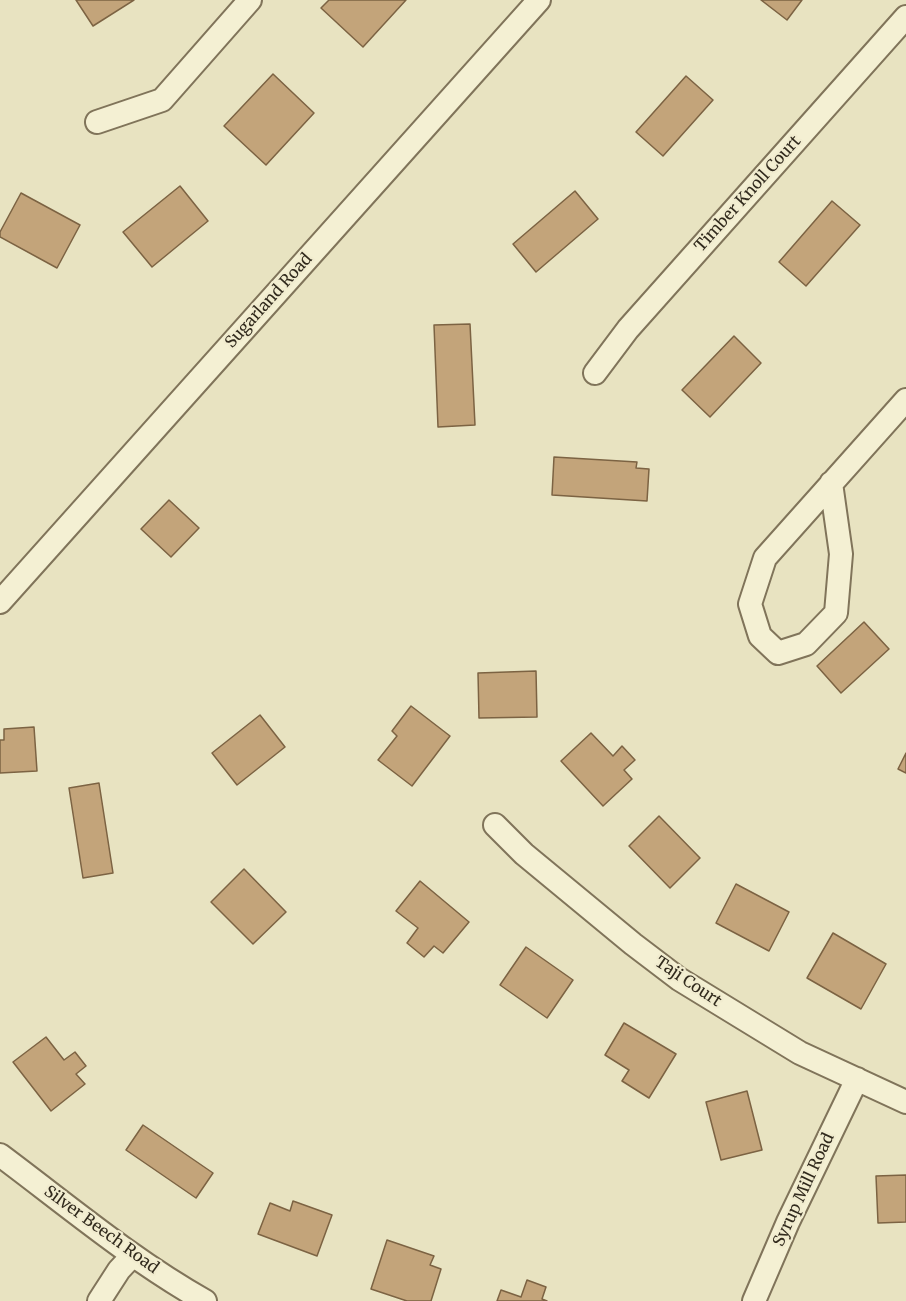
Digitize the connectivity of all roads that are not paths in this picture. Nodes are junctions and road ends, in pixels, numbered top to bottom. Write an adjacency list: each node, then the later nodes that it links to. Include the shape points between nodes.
1 (250, 0): 4 (street, via 162,100)
2 (538, 0): 8 (street, Sugarland Road)
3 (906, 17): 5 (street, Timber Knoll Court, via 628,329)
4 (98, 122)
5 (595, 373)
6 (906, 400): 7 (street)
7 (831, 483): 7 (street, via 765,558 750,604 760,636 778,653 806,644 836,613 841,554)
8 (0, 602)
9 (495, 825): 10 (street, Taji Court, via 524,854 679,979 792,1048)
10 (857, 1079): 11 (street, Taji Court); 16 (street, Syrup Mill Road)
11 (906, 1102)
12 (0, 1155): 13 (street, Silver Beech Road)
13 (133, 1255): 14 (street); 15 (street, Silver Beech Road)
14 (99, 1301)
15 (205, 1301)
16 (754, 1301)

